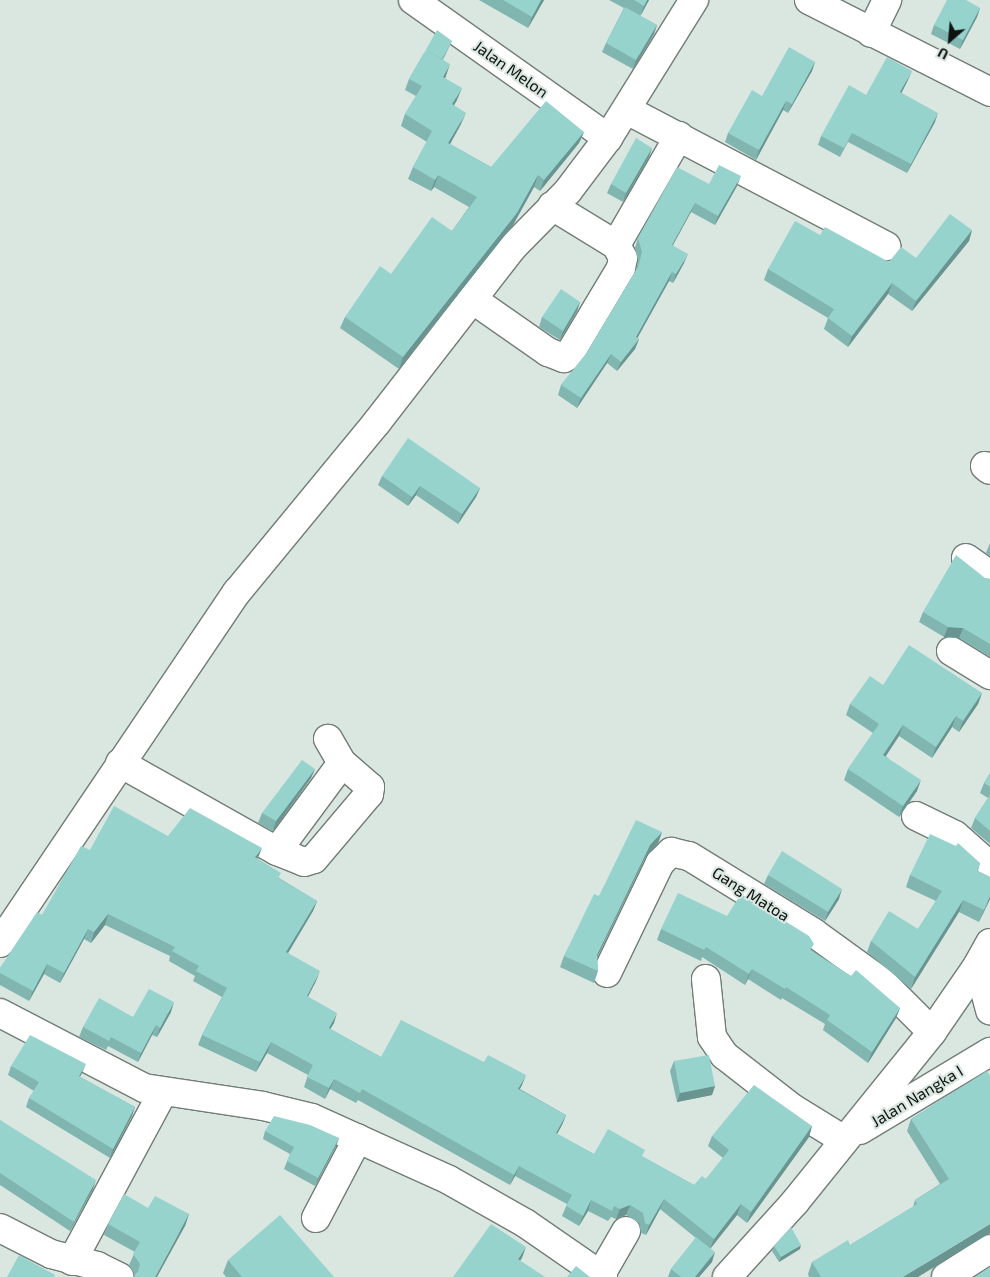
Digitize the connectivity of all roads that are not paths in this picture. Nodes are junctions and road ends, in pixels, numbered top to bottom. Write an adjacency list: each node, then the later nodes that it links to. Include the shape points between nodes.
1 (413, 0): 9 (street, Jalan Melon)
2 (694, 0): 7 (street)
3 (809, 0): 5 (street)
4 (887, 0): 5 (street)
5 (871, 33): 6 (street)
6 (990, 92)
7 (627, 110): 8 (street); 9 (street)
8 (679, 136): 11 (street); 12 (street)
9 (608, 138): 10 (street)
10 (552, 206): 11 (street); 13 (street, via 511,249)
11 (616, 245): 13 (street, via 623,258 621,268 569,356 564,358 548,352)
12 (886, 246)
13 (472, 299): 20 (street, via 237,592)
14 (966, 558): 15 (street)
15 (990, 575)
16 (951, 651): 17 (street)
17 (990, 674)
18 (328, 739): 19 (street)
19 (342, 762): 22 (street); 22 (street, via 365,780 370,787 369,794 314,859 304,862)
20 (120, 763): 22 (street); 24 (street)
21 (916, 816): 23 (street, via 955,834)
22 (277, 851)
23 (990, 866)
24 (0, 943)
25 (984, 954): 28 (street); 30 (street)
26 (607, 973): 30 (street, Gang Matoa, via 660,864 671,852 689,856 814,934 884,983)
27 (706, 979): 34 (street, via 712,1037 724,1055 792,1108)
28 (990, 1008)
29 (0, 1013): 32 (street, via 114,1075)
30 (932, 1032): 34 (street)
31 (990, 1052): 34 (street, Jalan Nangka I)
32 (163, 1092): 33 (street, via 263,1106 304,1116); 39 (street)
33 (358, 1138): 35 (street); 40 (street, via 449,1180 525,1223)
34 (844, 1140): 41 (street, via 795,1202)
35 (316, 1218)
36 (0, 1228): 39 (street, via 51,1254)
37 (626, 1231): 40 (street)
38 (990, 1249): 42 (street)
39 (95, 1270)
40 (602, 1276)
41 (727, 1277)
42 (946, 1277)

